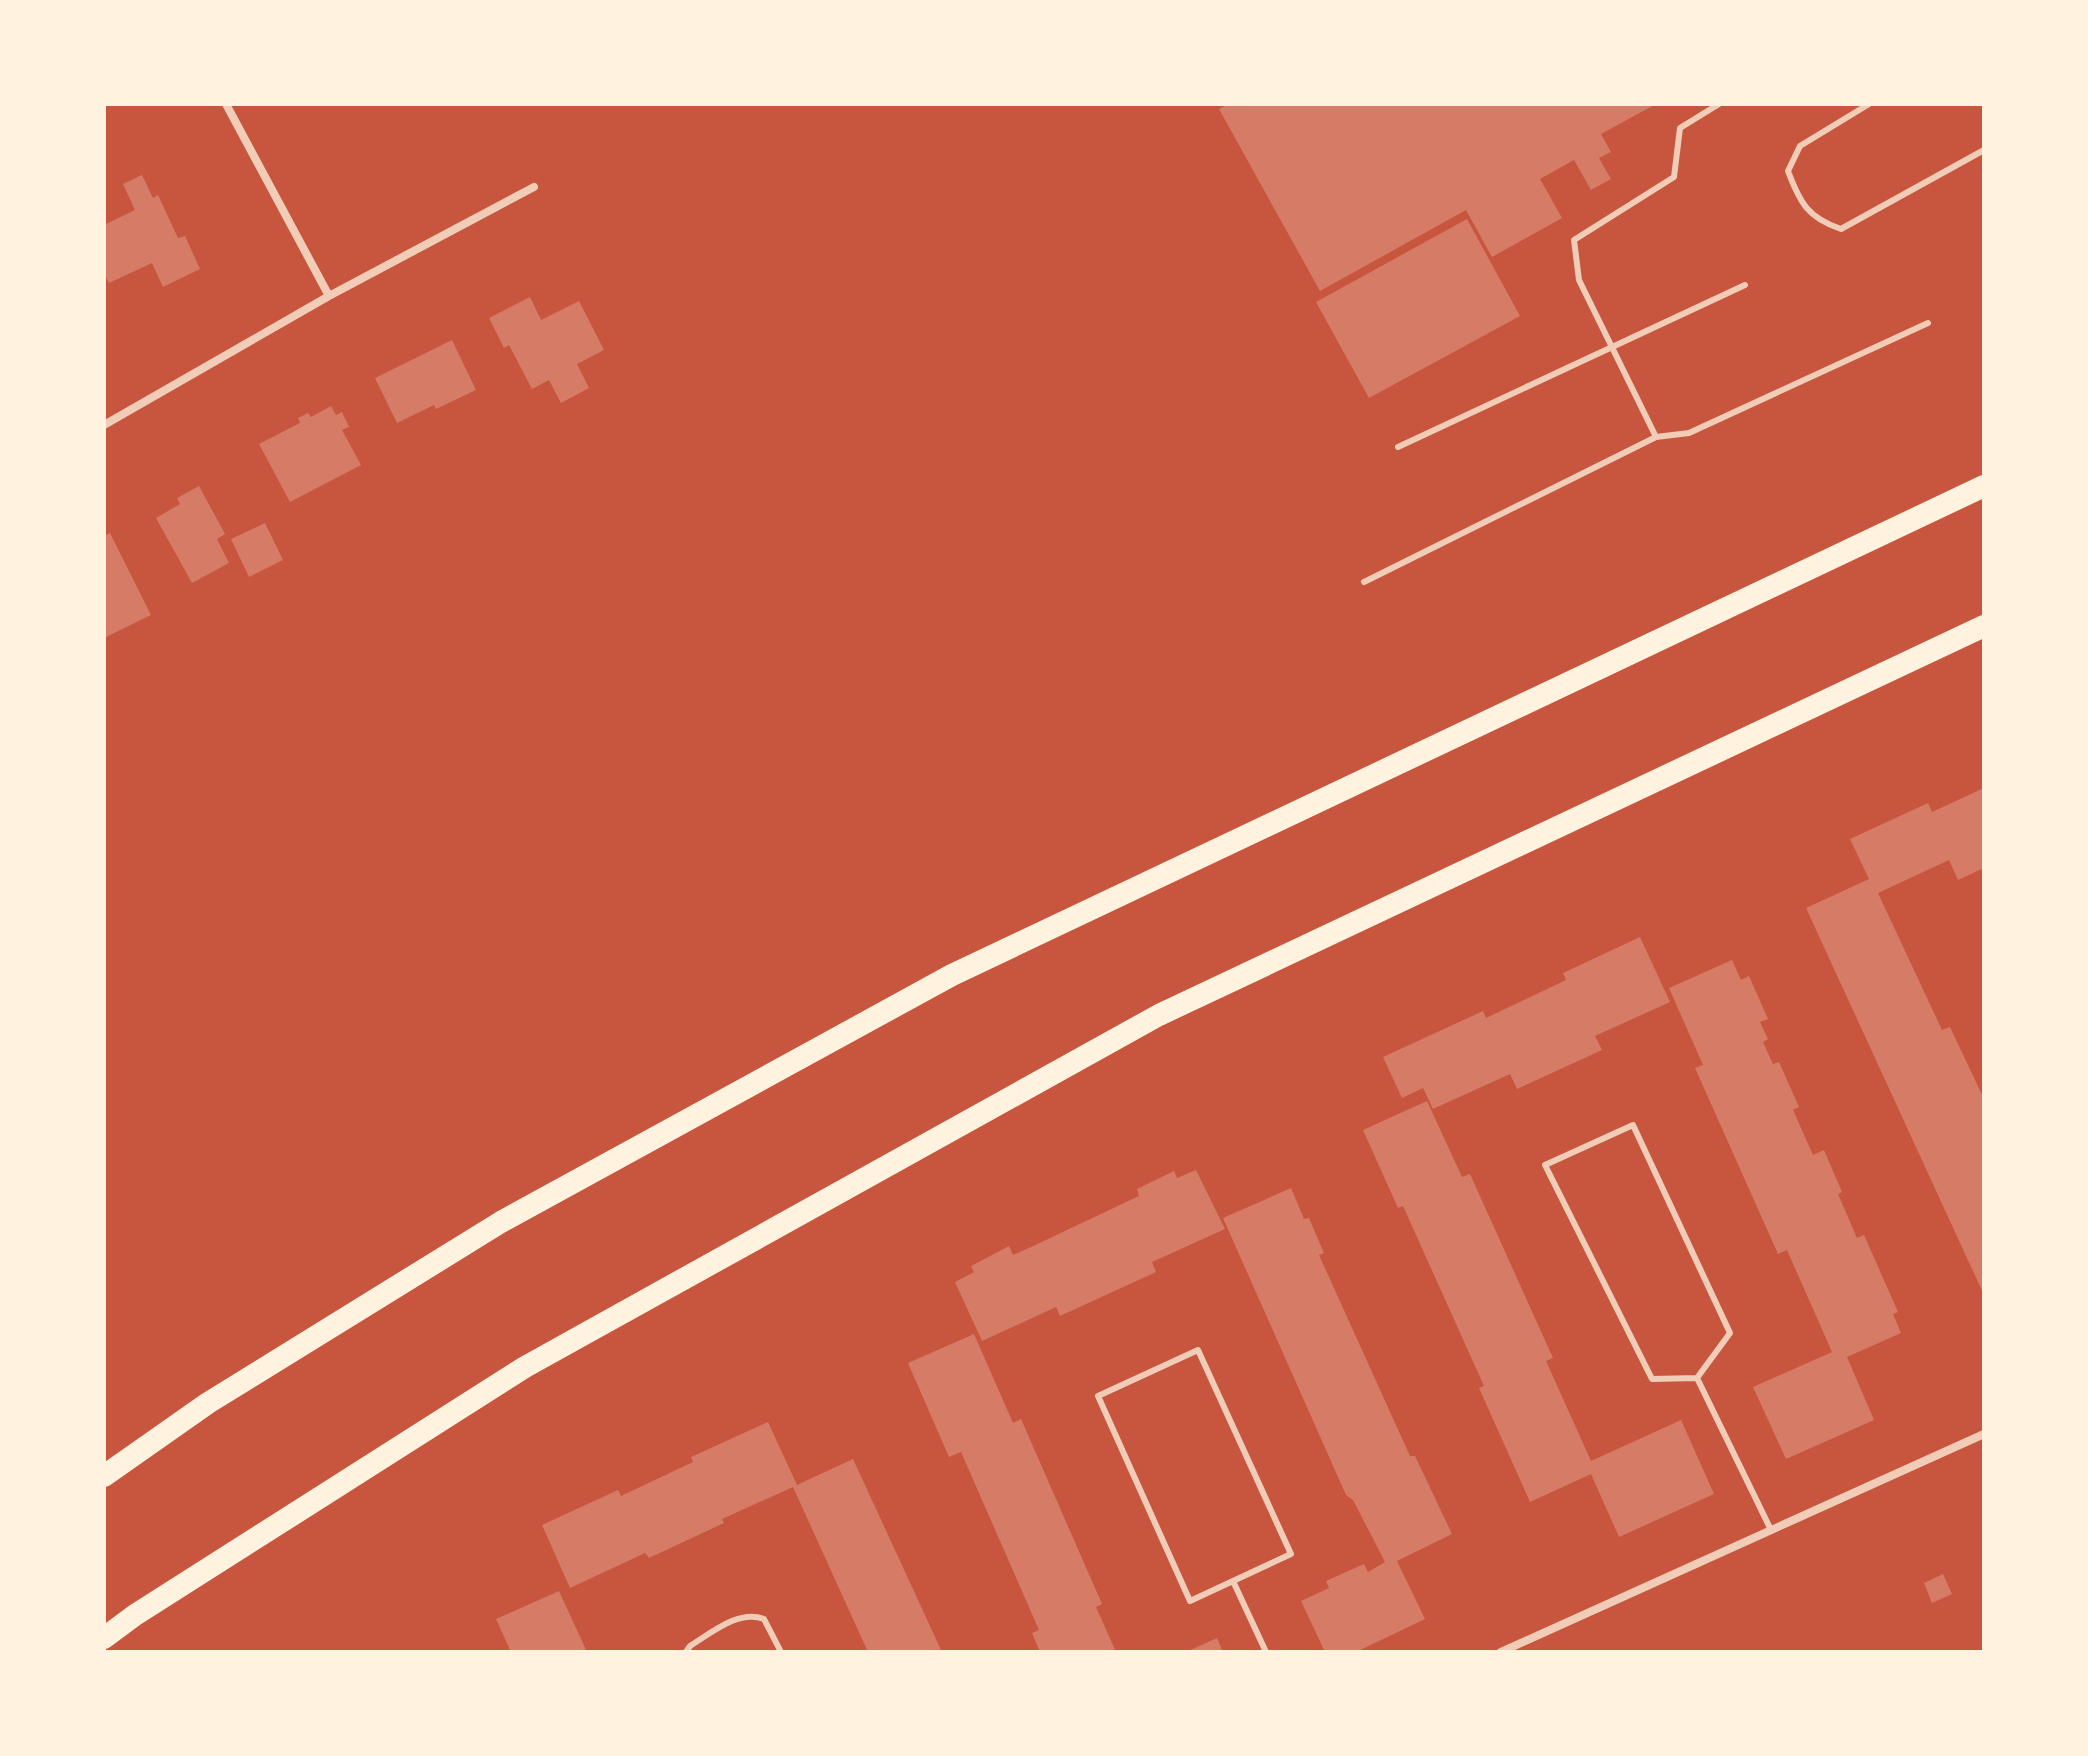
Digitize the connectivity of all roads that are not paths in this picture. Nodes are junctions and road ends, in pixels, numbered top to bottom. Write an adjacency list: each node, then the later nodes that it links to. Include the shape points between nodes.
1 (226, 104): 7 (street)
2 (1719, 104): 9 (lane, via 1680,128 1674,177 1574,240 1579,280)
3 (1869, 104): 4 (lane, via 1800,146 1788,171 1797,195 1818,221 1841,229)
4 (1984, 150)
5 (534, 187): 7 (street)
6 (1745, 285): 9 (lane)
7 (329, 296): 10 (street)
8 (1928, 323): 11 (lane, via 1689,433)
9 (1612, 348): 11 (lane); 12 (lane)
10 (104, 425)
11 (1656, 437): 14 (lane)
12 (1398, 447)
13 (1984, 486): 18 (highway, via 952,975 501,1222 208,1403)
14 (1364, 582)
15 (1984, 626): 21 (highway, via 1159,1015 525,1367)
16 (1697, 1378): 16 (lane, via 1730,1333 1633,1125 1545,1165 1652,1379); 19 (lane)
17 (1984, 1434): 19 (street)
18 (104, 1476)
19 (1771, 1530): 25 (street)
20 (1233, 1581): 20 (lane, via 1291,1554 1198,1350 1098,1396 1190,1601); 24 (lane)
21 (104, 1638)
22 (686, 1652): 23 (lane, via 731,1622 754,1615 764,1619)
23 (781, 1652)
24 (1266, 1652)
25 (1501, 1652)

